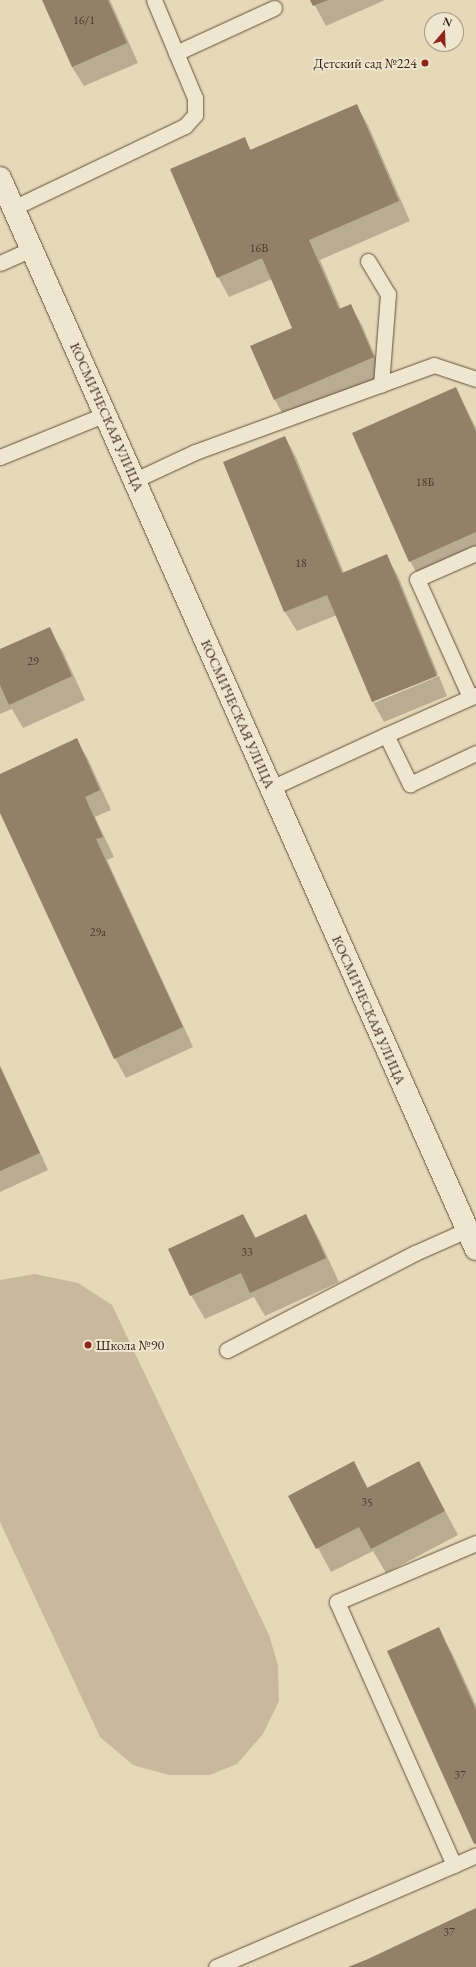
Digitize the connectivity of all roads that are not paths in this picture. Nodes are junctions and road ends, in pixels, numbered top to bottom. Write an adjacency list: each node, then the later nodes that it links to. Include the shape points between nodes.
1 (154, 0): 3 (lane)
2 (274, 8): 3 (lane)
3 (176, 53): 5 (lane, via 195,98 195,115 185,126)
4 (0, 178): 5 (main road, КОСМИЧЕСКАЯ УЛИЦА)
5 (13, 208): 6 (main road, КОСМИЧЕСКАЯ УЛИЦА)
6 (32, 250): 8 (lane); 11 (main road, КОСМИЧЕСКАЯ УЛИЦА)
7 (368, 261): 10 (lane, via 388,294)
8 (0, 263)
9 (476, 379): 10 (lane, via 434,365)
10 (382, 384): 13 (lane, via 195,452)
11 (106, 414): 12 (lane); 13 (main road, КОСМИЧЕСКАЯ УЛИЦА)
12 (0, 457)
13 (135, 480): 18 (main road, КОСМИЧЕСКАЯ УЛИЦА)
14 (476, 553): 15 (lane, via 416,579)
15 (473, 696): 16 (lane)
16 (386, 735): 17 (lane, via 410,784); 18 (lane)
17 (476, 753)
18 (272, 788): 19 (main road, КОСМИЧЕСКАЯ УЛИЦА)
19 (467, 1230): 20 (main road, КОСМИЧЕСКАЯ УЛИЦА); 21 (lane, via 415,1253)
20 (476, 1250)
21 (227, 1350)
22 (476, 1543): 24 (lane, via 337,1602)
23 (476, 1855): 24 (lane)
24 (454, 1865): 25 (lane)
25 (216, 1967)

